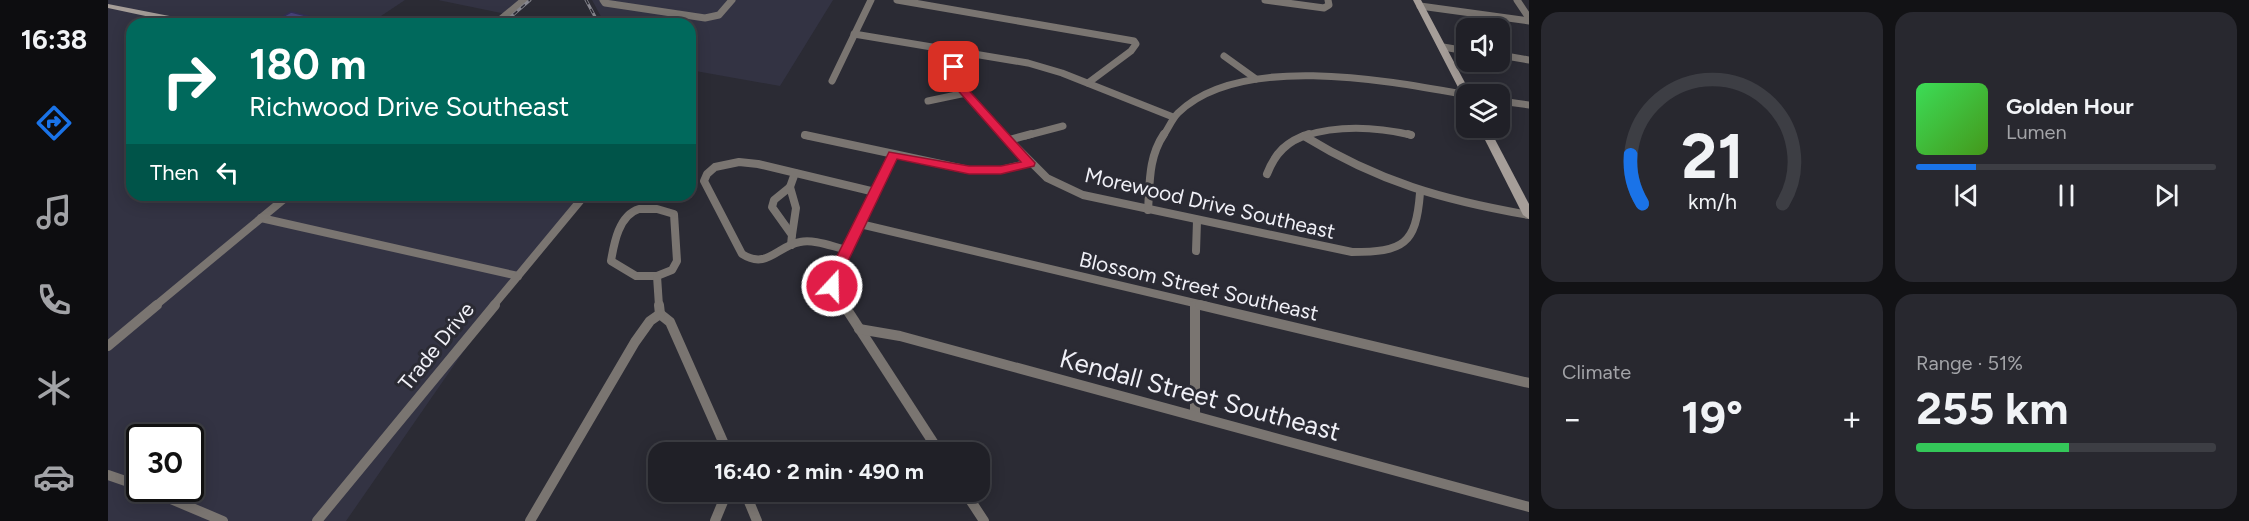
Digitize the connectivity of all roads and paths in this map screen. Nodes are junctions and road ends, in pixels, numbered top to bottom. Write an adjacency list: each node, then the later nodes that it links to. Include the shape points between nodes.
1 (524, 0): 14 (street)
2 (603, 0): 3 (street, via 705,18 719,15)
3 (732, 0)
4 (871, 0): 16 (street)
5 (897, 0): 12 (street)
6 (960, 0): 12 (street)
7 (1265, 0): 8 (street, via 1324,8 1329,5)
8 (1328, 0)
9 (1517, 0): 15 (street)
10 (1418, 3): 15 (street); 17 (main road)
11 (108, 6): 13 (main road)
12 (955, 10): 25 (street, via 1131,39 1136,44)
13 (166, 18)
14 (502, 18)
15 (1529, 20)
16 (854, 34): 19 (street); 24 (street)
17 (1443, 47): 18 (street); 26 (main road)
18 (1456, 49)
19 (960, 52): 25 (street, via 1028,63); 27 (street, Morewood Drive Southeast, via 954,78)
20 (1224, 56): 23 (street)
21 (1510, 57): 22 (street)
22 (1529, 60)
23 (1256, 79): 28 (street, via 1322,75); 32 (street, via 1209,93)
24 (832, 81)
25 (1088, 83): 32 (street)
26 (1462, 84)
27 (966, 93): 29 (street); 38 (street, Morewood Drive Southeast)
28 (1456, 93)
29 (928, 101)
30 (1510, 102): 31 (street)
31 (1529, 105)
32 (1173, 117): 48 (street, via 1155,148)
33 (1063, 126): 38 (street)
34 (806, 135): 39 (street)
35 (1410, 135): 36 (street, via 1356,128)
36 (1304, 136): 42 (street, via 1278,150); 45 (street, via 1352,165)
37 (1489, 138): 49 (main road)
38 (1009, 140): 40 (street, Morewood Drive Southeast)
39 (893, 155): 40 (street, via 969,170 1001,170); 44 (street)
40 (1029, 163): 48 (street, Morewood Drive Southeast, via 1063,187)
41 (795, 173): 43 (street); 44 (street); 53 (street, via 758,164 727,163 715,166 704,181 747,258 776,256)
42 (1267, 174)
43 (790, 187): 53 (street, via 796,208); 53 (street, via 774,200 772,207)
44 (875, 192): 52 (street)
45 (1420, 193): 49 (street); 51 (street, Morewood Drive Southeast, via 1416,226 1408,240 1376,252 1333,249)
46 (282, 201): 50 (street)
47 (580, 201): 56 (street, Trade Drive)
48 (1148, 210): 51 (street, Morewood Drive Southeast)
49 (1529, 215)
50 (261, 218): 56 (street); 61 (street)
51 (1197, 220): 55 (street)
52 (860, 224): 54 (street); 58 (street, Blossom Street Southeast)
53 (792, 240): 54 (street)
54 (848, 250): 60 (street, via 832,286)
55 (1196, 251)
56 (518, 276): 74 (street, Trade Drive)
57 (657, 276): 57 (street, via 672,270 677,261 674,214 657,209 635,210 627,215 611,261 636,276); 59 (street)
58 (1195, 304): 62 (street, Blossom Street Southeast); 63 (street)
59 (660, 314): 64 (street, via 670,322); 75 (street, via 635,342)
60 (859, 329): 63 (street, Kendall Street Southeast, via 900,336); 65 (street)
61 (108, 346)
62 (1529, 383)
63 (1194, 416): 72 (street, Kendall Street Southeast)
64 (723, 442)
65 (933, 442)
66 (108, 475): 67 (street)
67 (126, 481)
68 (178, 502): 73 (street)
69 (723, 502): 76 (street)
70 (749, 502): 77 (street)
71 (972, 502): 78 (street)
72 (1529, 507)
73 (223, 521)
74 (317, 521)
75 (530, 521)
76 (715, 521)
77 (757, 521)
78 (984, 521)

